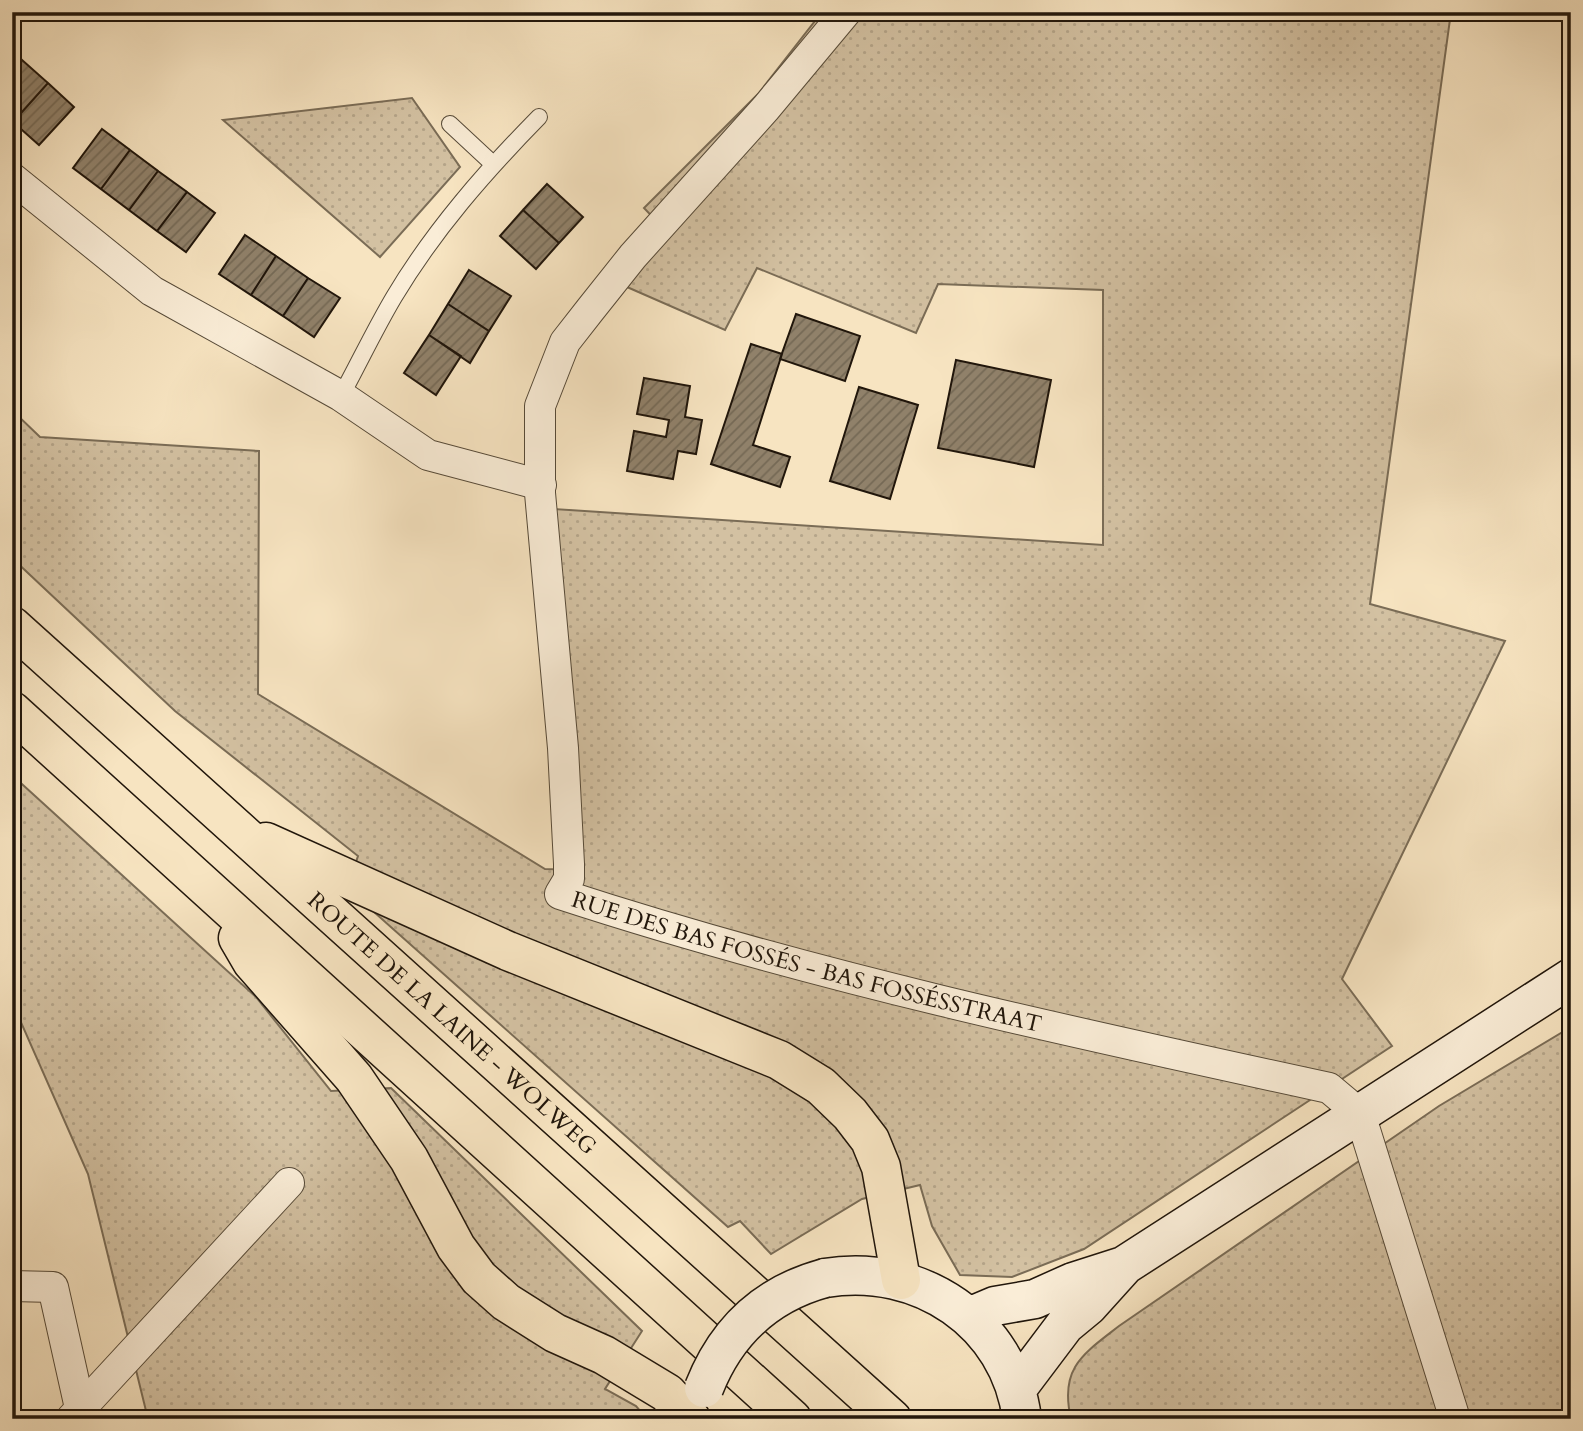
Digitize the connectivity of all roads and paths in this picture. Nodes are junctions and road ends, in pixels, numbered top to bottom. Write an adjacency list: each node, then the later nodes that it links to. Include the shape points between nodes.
1 (846, 12): 7 (street, RUE DES BAS FOSSÉS - BAS FOSSÉSSTRAAT, via 633,256 565,342 540,406)
2 (539, 117): 4 (lane)
3 (450, 124): 4 (lane)
4 (493, 164): 6 (lane, via 394,296)
5 (12, 178): 6 (street, via 152,291)
6 (341, 396): 7 (street, via 428,455)
7 (541, 485): 13 (street, RUE DES BAS FOSSÉS - BAS FOSSÉSSTRAAT, via 569,864 569,880 560,894 685,935 1015,1020 1329,1088)
8 (12, 626): 10 (highway, ROUTE DE LA LAINE - WOLWEG)
9 (12, 711): 11 (highway)
10 (241, 831): 16 (highway, via 508,951 779,1060 821,1086 870,1140 881,1167); 23 (highway, ROUTE DE LA LAINE - WOLWEG)
11 (212, 894): 20 (highway, via 252,962 354,1078 409,1159 456,1247 479,1278 506,1302 555,1333 604,1355); 22 (highway)
12 (1571, 978): 13 (street)
13 (1360, 1114): 15 (street); 24 (street)
14 (289, 1183): 21 (street)
15 (1125, 1265): 18 (street, via 1035,1299 995,1306); 19 (street, via 1065,1325)
16 (901, 1280): 18 (street, via 943,1297); 20 (street, bridge, via 825,1278 795,1288 756,1312 724,1346)
17 (12, 1286): 21 (street, via 53,1287)
18 (969, 1317): 19 (street, via 1000,1354)
19 (1019, 1404)
20 (698, 1409)
21 (75, 1413)
22 (792, 1419)
23 (892, 1419)
24 (1455, 1419)

